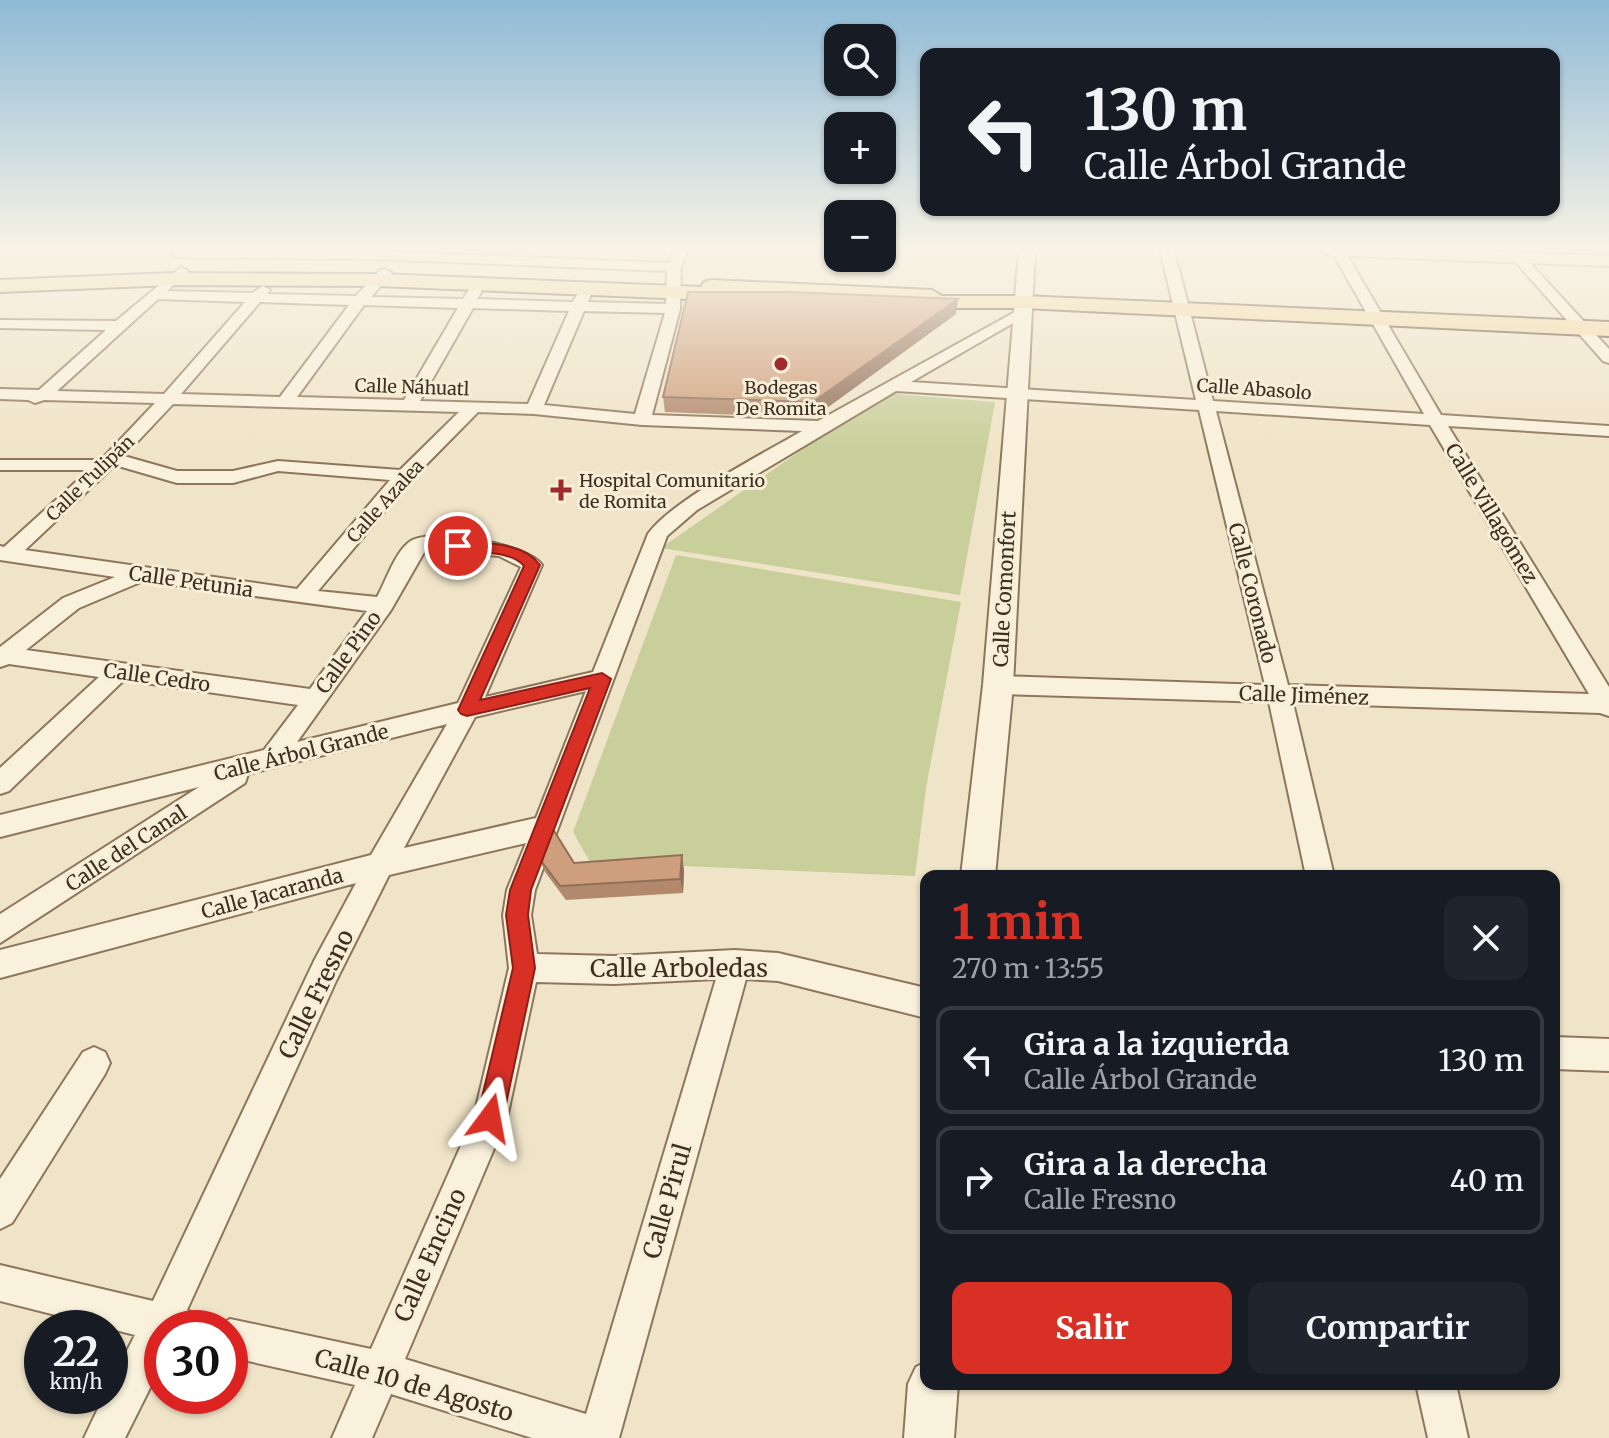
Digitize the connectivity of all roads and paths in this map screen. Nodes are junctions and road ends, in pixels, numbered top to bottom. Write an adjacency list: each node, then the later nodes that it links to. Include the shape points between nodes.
1 (128, 317): 14 (street)
2 (239, 317): 22 (street, Calle Tulipán)
3 (347, 317): 23 (street)
4 (460, 317): 25 (street)
5 (574, 317): 27 (street)
6 (667, 317): 29 (street)
7 (1006, 317): 18 (street)
8 (1021, 317): 20 (street, Calle Comonfort)
9 (1184, 317): 24 (street, Calle Coronado)
10 (1336, 317): 12 (main road)
11 (1572, 317): 15 (street)
12 (1377, 319): 15 (main road); 30 (street, Calle Villagómez)
13 (0, 324): 14 (street)
14 (120, 326): 21 (street)
15 (1581, 327): 16 (main road); 17 (street)
16 (1609, 329)
17 (1609, 358)
18 (897, 386): 20 (street, Calle Abasolo); 32 (street)
19 (0, 394): 21 (street, Calle Náhuatl)
20 (1015, 394): 24 (street, Calle Abasolo); 46 (street, Calle Comonfort)
21 (43, 395): 22 (street, Calle Náhuatl); 28 (street)
22 (168, 399): 23 (street, Calle Náhuatl); 35 (street, Calle Tulipán)
23 (284, 403): 25 (street, Calle Náhuatl)
24 (1207, 406): 30 (street, Calle Abasolo); 47 (street, Calle Coronado)
25 (408, 407): 26 (street, Calle Náhuatl)
26 (472, 409): 27 (street, Calle Náhuatl); 37 (street, Calle Azalea)
27 (534, 409): 29 (street, Calle Náhuatl)
28 (0, 410)
29 (642, 420): 31 (street, Calle Náhuatl)
30 (1436, 421): 33 (street, Calle Abasolo); 49 (street, Calle Villagómez)
31 (775, 425): 32 (street, Calle Náhuatl); 34 (street)
32 (823, 426): 34 (street)
33 (1609, 431)
34 (785, 446): 45 (street, Calle Encino, via 665,525)
35 (109, 462): 36 (street); 37 (street, via 177,477 233,477 278,466); 38 (street, Calle Tulipán)
36 (0, 465)
37 (404, 476): 41 (street, Calle Azalea)
38 (5, 553): 40 (street, Calle Petunia)
39 (525, 556): 42 (street, Calle Pino, via 422,543 414,548); 50 (street, Calle Fresno, via 532,565)
40 (141, 573): 41 (street, Calle Petunia); 43 (street, via 71,603)
41 (302, 597): 42 (street, Calle Petunia)
42 (383, 605): 48 (street, Calle Pino)
43 (1, 656): 44 (street, Calle Cedro)
44 (119, 672): 48 (street, Calle Cedro); 52 (street)
45 (602, 679): 50 (street, Calle Árbol Grande); 54 (street, Calle Encino)
46 (998, 685): 47 (street, Calle Jiménez); 56 (street, Calle Comonfort)
47 (1279, 695): 49 (street, Calle Jiménez); 57 (street, Calle Coronado)
48 (314, 698): 51 (street, Calle Pino)
49 (1609, 705)
50 (467, 710): 51 (street, Calle Árbol Grande); 55 (street, Calle Fresno)
51 (262, 762): 53 (street, Calle Árbol Grande); 58 (street, Calle del Canal)
52 (0, 784)
53 (0, 826)
54 (546, 827): 55 (street, Calle Jacaranda); 61 (street, Calle Encino, via 521,890 517,915)
55 (380, 865): 59 (street, Calle Jacaranda); 68 (street, Calle Fresno, via 325,971)
56 (979, 870)
57 (1319, 870)
58 (0, 930)
59 (0, 964)
60 (735, 964): 61 (street, Calle Arboledas); 62 (street, Calle Arboledas, via 819,975); 77 (street, Calle Pirul)
61 (524, 968): 71 (street, Calle Encino, via 490,1118)
62 (920, 1001)
63 (1560, 1053): 64 (street)
64 (1609, 1055)
65 (94, 1063): 66 (street)
66 (0, 1211)
67 (0, 1283): 69 (street)
68 (180, 1310)
69 (144, 1319)
70 (248, 1342): 71 (street, Calle 10 de Agosto)
71 (380, 1371): 76 (street, Calle Encino); 77 (street, Calle 10 de Agosto)
72 (144, 1373): 75 (street, Calle Fresno)
73 (933, 1390): 78 (street)
74 (1437, 1390): 79 (street)
75 (104, 1438)
76 (352, 1438)
77 (598, 1438)
78 (929, 1438)
79 (1448, 1438)

